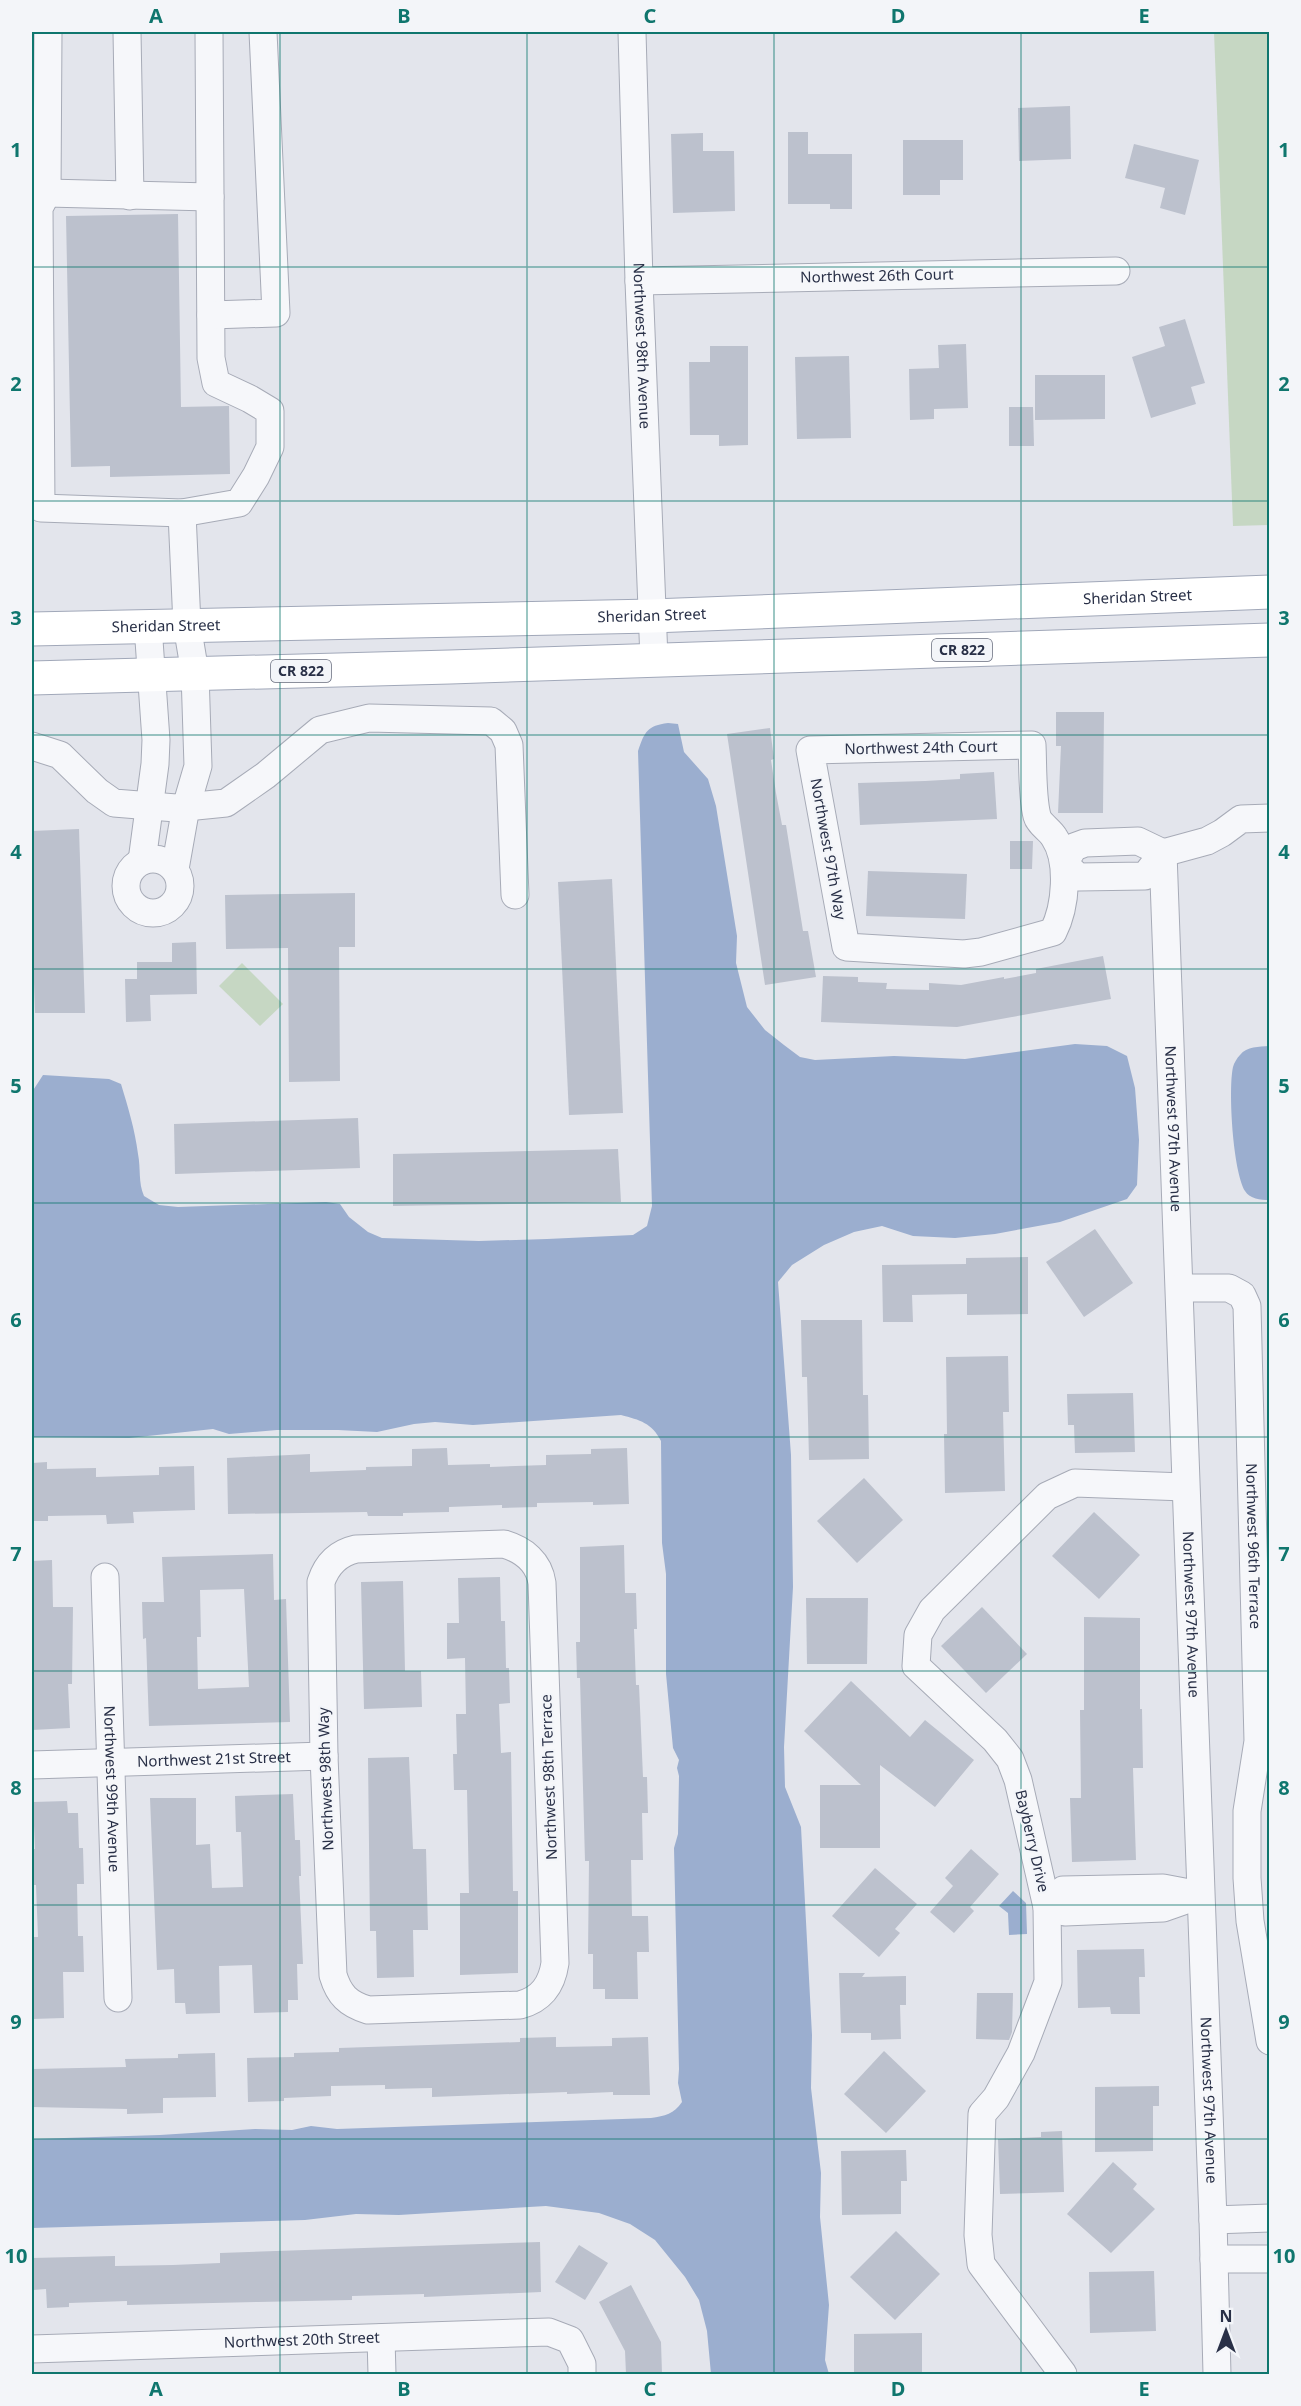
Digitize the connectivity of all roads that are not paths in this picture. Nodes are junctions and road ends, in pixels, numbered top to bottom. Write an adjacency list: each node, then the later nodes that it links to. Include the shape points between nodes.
1 (48, 32): 6 (street)
2 (127, 32): 7 (street)
3 (209, 32): 8 (street)
4 (263, 32): 11 (street, via 276,313)
5 (633, 32): 10 (street, Northwest 98th Avenue)
6 (47, 193): 7 (street); 12 (street, via 39,208 41,508)
7 (130, 196): 8 (street)
8 (210, 197): 11 (street)
9 (1116, 271): 10 (street, Northwest 26th Court)
10 (639, 281): 14 (street, Northwest 98th Avenue)
11 (211, 315): 12 (street, via 211,358 216,382 270,411 270,447 239,503)
12 (182, 513): 15 (street)
13 (1269, 592): 14 (main road, Sheridan Street)
14 (652, 616): 15 (main road, Sheridan Street); 19 (street, Northwest 98th Avenue)
15 (187, 625): 16 (main road, Sheridan Street); 20 (street)
16 (148, 626): 17 (main road, Sheridan Street); 21 (street)
17 (32, 629)
18 (1269, 640): 19 (main road, CR 822)
19 (654, 659): 20 (main road, CR 822)
20 (195, 673): 21 (main road, CR 822); 26 (street, via 198,766)
21 (150, 674): 22 (main road, CR 822); 25 (street, via 156,740)
22 (32, 678)
23 (32, 746): 25 (street, via 60,755 114,803)
24 (810, 750): 30 (street, Northwest 24th Court, via 1032,745 1037,818 1055,837); 30 (street, Northwest 97th Way, via 846,947 964,954 1053,932 1064,887)
25 (150, 806): 26 (street); 29 (street)
26 (186, 807): 31 (street); 32 (street, via 226,803 266,776 320,730 369,718 491,721 503,731 509,745)
27 (1269, 818): 28 (street, via 1241,819 1215,837)
28 (1163, 853): 30 (street, via 1138,841 1085,843 1074,847); 33 (street, Northwest 97th Avenue)
29 (142, 861): 31 (street, via 163,861); 31 (street, via 129,873 126,883 130,900 146,912 167,909 178,898 180,880)
30 (1064, 862)
31 (175, 869)
32 (515, 895)
33 (1180, 1288): 34 (street, Northwest 97th Avenue); 44 (street, Northwest 96th Terrace, via 1228,1288 1242,1295 1247,1306 1258,1741 1247,1811 1247,1878)
34 (1185, 1487): 40 (street, Northwest 97th Avenue); 41 (street, Bayberry Drive, via 1075,1483 1047,1496 932,1610 918,1635 916,1666 1011,1760)
35 (333, 1561): 37 (street, Northwest 98th Way, via 324,1573 320,1590); 43 (street, Northwest 98th Terrace, via 356,1549 495,1544 512,1546 528,1556 538,1570 542,1583 555,1963 550,1983 538,1997 511,2006 381,2010 358,2007)
36 (105, 1577): 38 (street, Northwest 99th Avenue)
37 (324, 1756): 38 (street, Northwest 21st Street); 43 (street, Northwest 98th Way, via 333,1968 337,1988)
38 (109, 1762): 39 (street, Northwest 21st Street); 42 (street, Northwest 99th Avenue)
39 (32, 1765)
40 (1200, 1895): 41 (street, via 1163,1888 1063,1890); 46 (street, Northwest 97th Avenue)
41 (1047, 1907): 53 (street, Bayberry Drive, via 1048,1982 1021,2053 996,2098 982,2114 978,2235 981,2264)
42 (118, 1998)
43 (345, 1998)
44 (1269, 2041)
45 (1269, 2218): 46 (street)
46 (1213, 2220): 47 (street, Northwest 97th Avenue)
47 (1214, 2259): 48 (street); 54 (street, Northwest 97th Avenue)
48 (1269, 2259)
49 (381, 2338): 50 (street, Northwest 20th Street); 51 (street); 52 (street, Northwest 20th Street, via 549,2332 570,2340 582,2364)
50 (32, 2349)
51 (382, 2374)
52 (582, 2374)
53 (1063, 2374)
54 (1216, 2374)

